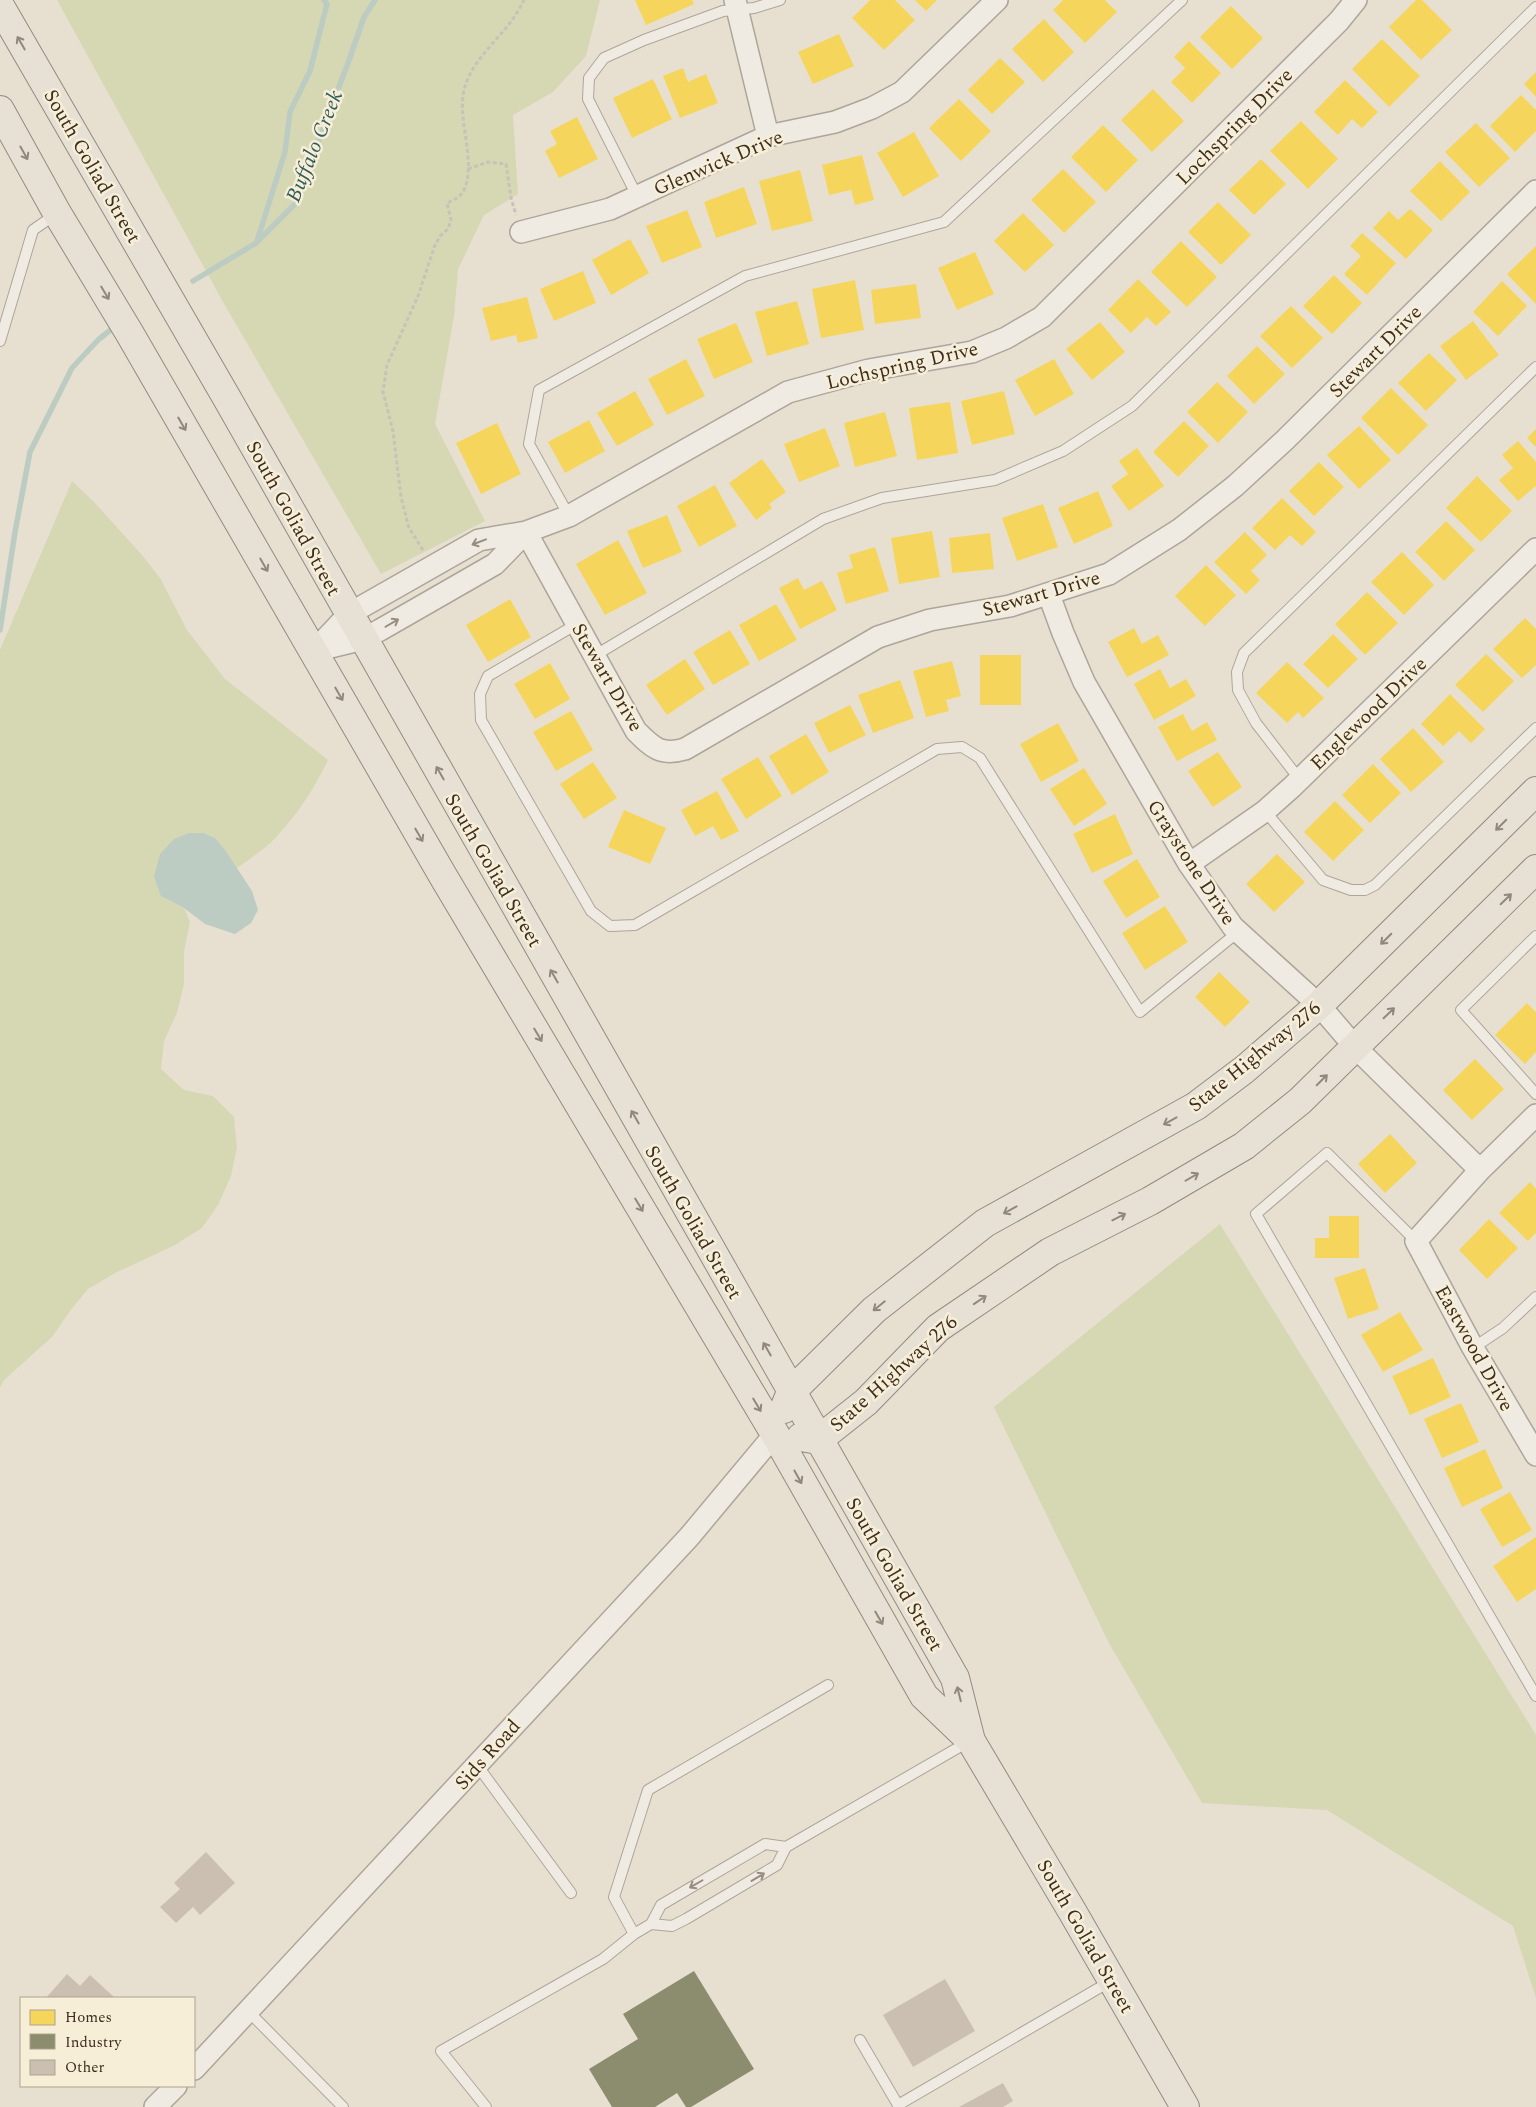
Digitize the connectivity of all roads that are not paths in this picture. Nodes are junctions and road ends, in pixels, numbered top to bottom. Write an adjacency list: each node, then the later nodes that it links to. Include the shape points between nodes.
1 (780, 0): 5 (lane, via 754,8)
2 (997, 0): 9 (street, Glenwick Drive, via 902,92 836,122)
3 (1182, 0): 16 (lane, via 944,222 745,276 539,390 529,444)
4 (1356, 0): 16 (street, Lochspring Drive, via 1340,21 1042,317 1006,338 972,352 869,370 788,392)
5 (736, 5): 9 (street); 11 (lane, via 604,58 589,78 588,99)
6 (0, 6): 20 (main road, South Goliad Street, one-way to 6)
7 (1536, 7): 24 (lane, via 1132,406 1063,451 995,480 882,498 823,519)
8 (0, 110): 12 (main road, South Goliad Street, one-way to 12)
9 (768, 136): 11 (street, Glenwick Drive)
10 (1536, 191): 19 (street, Stewart Drive, via 1235,486 1179,530 1109,574)
11 (637, 196): 13 (street, Glenwick Drive, via 610,209)
12 (57, 213): 14 (lane, via 32,230); 23 (main road, South Goliad Street, one-way to 23)
13 (521, 232)
14 (0, 341)
15 (1536, 367): 26 (lane, via 1244,653 1237,672 1238,690 1256,723)
16 (568, 516): 17 (street, Lochspring Drive)
17 (526, 532): 20 (street, Lochspring Drive, one-way to 20, via 480,540); 21 (street, Stewart Drive); 22 (street, Lochspring Drive, one-way to 17, via 495,564)
18 (1536, 549): 26 (street, Englewood Drive)
19 (1049, 595): 24 (street, Stewart Drive, via 1010,606 930,620 878,637 685,749 670,753 651,746 636,731); 29 (street, Graystone Drive, via 1084,682)
20 (349, 614): 22 (main road, South Goliad Street); 23 (street, Lochspring Drive)
21 (577, 624): 24 (street, Stewart Drive); 31 (lane, via 488,676 480,694 481,720 591,911 610,926 635,925 937,749 962,747 980,758 1140,1012)
22 (363, 639): 23 (street, Lochspring Drive); 41 (main road, South Goliad Street, one-way to 22)
23 (314, 651): 42 (main road, South Goliad Street, one-way to 42, via 443,876)
24 (594, 656)
25 (1536, 728): 28 (lane, via 1375,885 1365,890 1351,890 1323,880)
26 (1300, 780): 28 (street, Englewood Drive)
27 (1536, 791): 33 (main road, State Highway 276, one-way to 33)
28 (1265, 811): 29 (street, Englewood Drive)
29 (1189, 864): 31 (street, Graystone Drive)
30 (1536, 870): 34 (main road, State Highway 276, one-way to 30)
31 (1238, 932): 33 (street, Graystone Drive)
32 (1536, 936): 35 (lane, via 1461,1010)
33 (1319, 1005): 34 (street, Graystone Drive); 41 (main road, State Highway 276, one-way to 41, via 1245,1069 1196,1106 985,1223 874,1310)
34 (1355, 1047): 37 (street, Graystone Drive); 43 (main road, State Highway 276, one-way to 34, via 866,1402 938,1328 1050,1252 1150,1201 1244,1146 1300,1101)
35 (1536, 1094)
36 (1536, 1115): 37 (street)
37 (1480, 1170): 38 (street)
38 (1416, 1241): 40 (street, Eastwood Drive); 46 (lane, via 1327,1153 1256,1214)
39 (1536, 1297): 40 (lane, via 1503,1328)
40 (1473, 1348): 44 (street, Eastwood Drive)
41 (791, 1392): 42 (main road, State Highway 276); 43 (main road, South Goliad Street)
42 (775, 1434): 43 (main road, State Highway 276); 47 (main road, South Goliad Street, one-way to 47, via 924,1696); 48 (street, Sids Road, via 689,1537)
43 (818, 1440): 47 (main road, South Goliad Street, one-way to 43, via 954,1678)
44 (1536, 1455)
45 (828, 1685): 52 (lane, via 648,1790 614,1897)
46 (1536, 1696)
47 (971, 1741): 49 (lane); 53 (main road, South Goliad Street)
48 (477, 1765): 50 (lane); 54 (street, Sids Road)
49 (786, 1847): 51 (lane, one-way to 49, via 672,1926 686,1919 777,1865); 51 (lane, one-way to 51, via 765,1844 661,1905)
50 (571, 1893)
51 (651, 1924): 52 (lane)
52 (634, 1934): 61 (lane, via 603,1959 441,2052)
53 (1112, 1980): 58 (lane); 62 (main road, South Goliad Street)
54 (248, 2011): 56 (street, Sids Road); 60 (lane)
55 (860, 2040): 58 (lane)
56 (195, 2068)
57 (175, 2087): 59 (street)
58 (899, 2106)
59 (155, 2107)
60 (343, 2107)
61 (486, 2107)
62 (1185, 2107)

